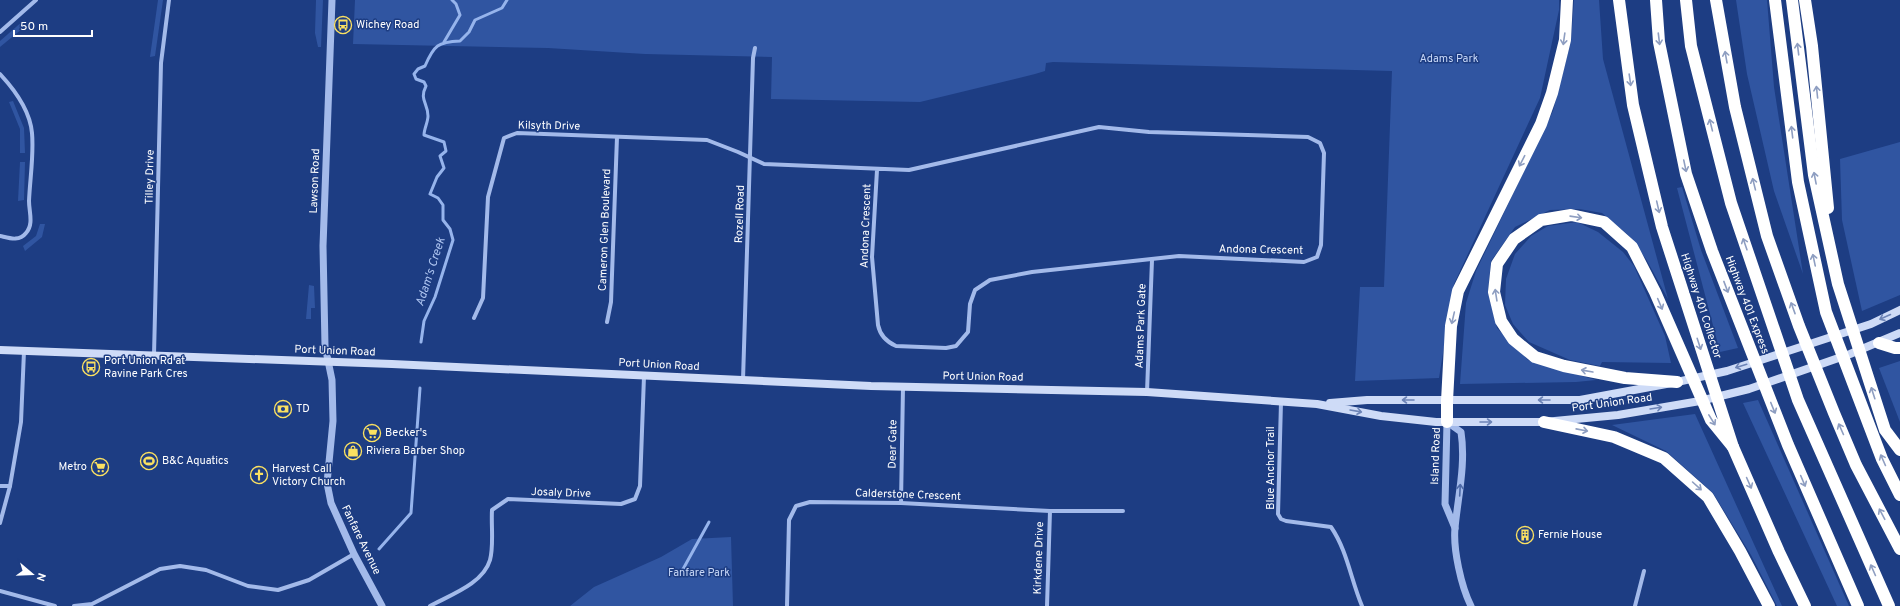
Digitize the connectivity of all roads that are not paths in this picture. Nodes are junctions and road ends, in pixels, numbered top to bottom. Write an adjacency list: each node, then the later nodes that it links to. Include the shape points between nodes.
1 (36, 0): 12 (street)
2 (169, 0): 29 (street, Tilley Drive, via 161,63)
3 (332, 0): 30 (street, Lawson Road, via 323,246 325,346)
4 (1567, 0): 36 (highway, one-way to 36, via 1565,40 1552,93 1541,124 1458,291 1451,326)
5 (1619, 0): 41 (highway, Highway 401 Collector, one-way to 41, via 1633,105 1662,227)
6 (1656, 0): 66 (highway, Highway 401 Express, one-way to 66, via 1659,42 1686,174 1712,251 1788,445)
7 (1686, 0): 67 (highway, Highway 401 Express, one-way to 7, via 1798,400 1731,203 1691,46)
8 (1716, 0): 51 (highway, one-way to 8, via 1856,465 1799,326 1767,236 1735,107)
9 (1775, 0): 45 (highway, one-way to 9, via 1882,459 1826,312 1798,182)
10 (1792, 0): 20 (highway, one-way to 10, via 1814,175)
11 (1805, 0): 20 (highway, one-way to 11)
12 (0, 32)
13 (755, 48): 16 (street, Rozell Road)
14 (0, 74): 18 (street, via 14,88 32,132 30,226 26,234 19,238)
15 (617, 137): 16 (street, Kilsyth Drive, via 707,140); 22 (street, Kilsyth Drive, via 517,133 504,138 488,198 483,298); 23 (street, Cameron Glen Boulevard, via 611,302)
16 (751, 159): 17 (street, Andona Crescent, via 764,164); 32 (street, Rozell Road)
17 (878, 170): 19 (street, Andona Crescent, via 872,257 878,325 889,343 896,346 956,346 968,332 970,304 975,290 990,280 1032,272); 19 (street, Andona Crescent, via 915,170 1099,127 1148,132 1308,137 1320,143 1324,153 1321,245 1317,257 1304,262 1179,256)
18 (0, 236)
19 (1152, 260): 35 (street, Adams Park Gate)
20 (1838, 284): 42 (highway, one-way to 20, via 1885,430)
21 (1900, 310): 33 (main road, Port Union Road, one-way to 33, via 1871,324 1727,371)
22 (474, 318)
23 (607, 322)
24 (1900, 333): 25 (main road, Port Union Road)
25 (1879, 343): 26 (highway); 40 (main road, Port Union Road, one-way to 25, via 1618,415 1700,401 1749,389)
26 (1900, 348)
27 (0, 350): 28 (main road, Port Union Road)
28 (24, 351): 29 (main road, Port Union Road); 44 (street, via 21,422)
29 (154, 355): 30 (main road, Port Union Road)
30 (329, 362): 31 (main road, Port Union Road); 52 (street, Fanfare Avenue, via 333,421 327,483 331,503)
31 (644, 376): 32 (main road, Port Union Road); 58 (street, Josaly Drive, via 640,486 635,499 621,504 508,499 492,510 490,559 485,573)
32 (743, 380): 34 (main road, Port Union Road)
33 (1677, 382): 36 (main road, Port Union Road, one-way to 36, via 1580,400); 41 (highway, one-way to 41, via 1625,378 1583,371 1535,357 1513,339 1501,321 1494,292 1497,264 1514,239 1541,220 1571,215 1604,222 1632,246 1711,420)
34 (903, 386): 35 (main road, Port Union Road); 46 (street, Dear Gate)
35 (1148, 392): 37 (main road, Port Union Road)
36 (1447, 401): 38 (main road, Port Union Road, one-way to 38, via 1367,400); 39 (highway)
37 (1281, 402): 38 (main road, Port Union Road); 61 (street, Blue Anchor Trail, via 1278,514 1286,521 1331,527 1340,541)
38 (1317, 404): 39 (main road, Port Union Road, one-way to 39, via 1381,416)
39 (1447, 422): 40 (main road, Port Union Road, one-way to 40); 50 (street, Island Road, via 1445,504); 50 (street, Island Road, one-way to 39, via 1462,442 1461,432)
40 (1544, 422): 64 (highway, one-way to 64, via 1614,437 1664,458 1708,497)
41 (1733, 447): 65 (highway, Highway 401 Collector, one-way to 65)
42 (1900, 450)
43 (0, 486): 44 (street)
44 (10, 486): 49 (street)
45 (1900, 495)
46 (901, 503): 47 (street, Calderstone Crescent); 59 (street, Calderstone Crescent, via 810,502 796,506 789,520)
47 (1050, 511): 48 (street, Calderstone Crescent); 60 (street, Kirkdene Drive)
48 (1123, 511)
49 (0, 523)
50 (1455, 528): 62 (street, Island Road, via 1455,552)
51 (1900, 549)
52 (354, 554): 56 (street, via 308,580 278,590 248,586 206,570 180,566 160,569 92,604); 57 (street, Fanfare Avenue)
53 (1644, 571): 63 (street)
54 (0, 591): 55 (street)
55 (55, 606)
56 (74, 606)
57 (382, 606)
58 (430, 606)
59 (787, 606)
60 (1047, 606)
61 (1362, 606)
62 (1471, 606)
63 (1635, 606)
64 (1769, 606)
65 (1805, 606)
66 (1858, 606)
67 (1889, 606)

